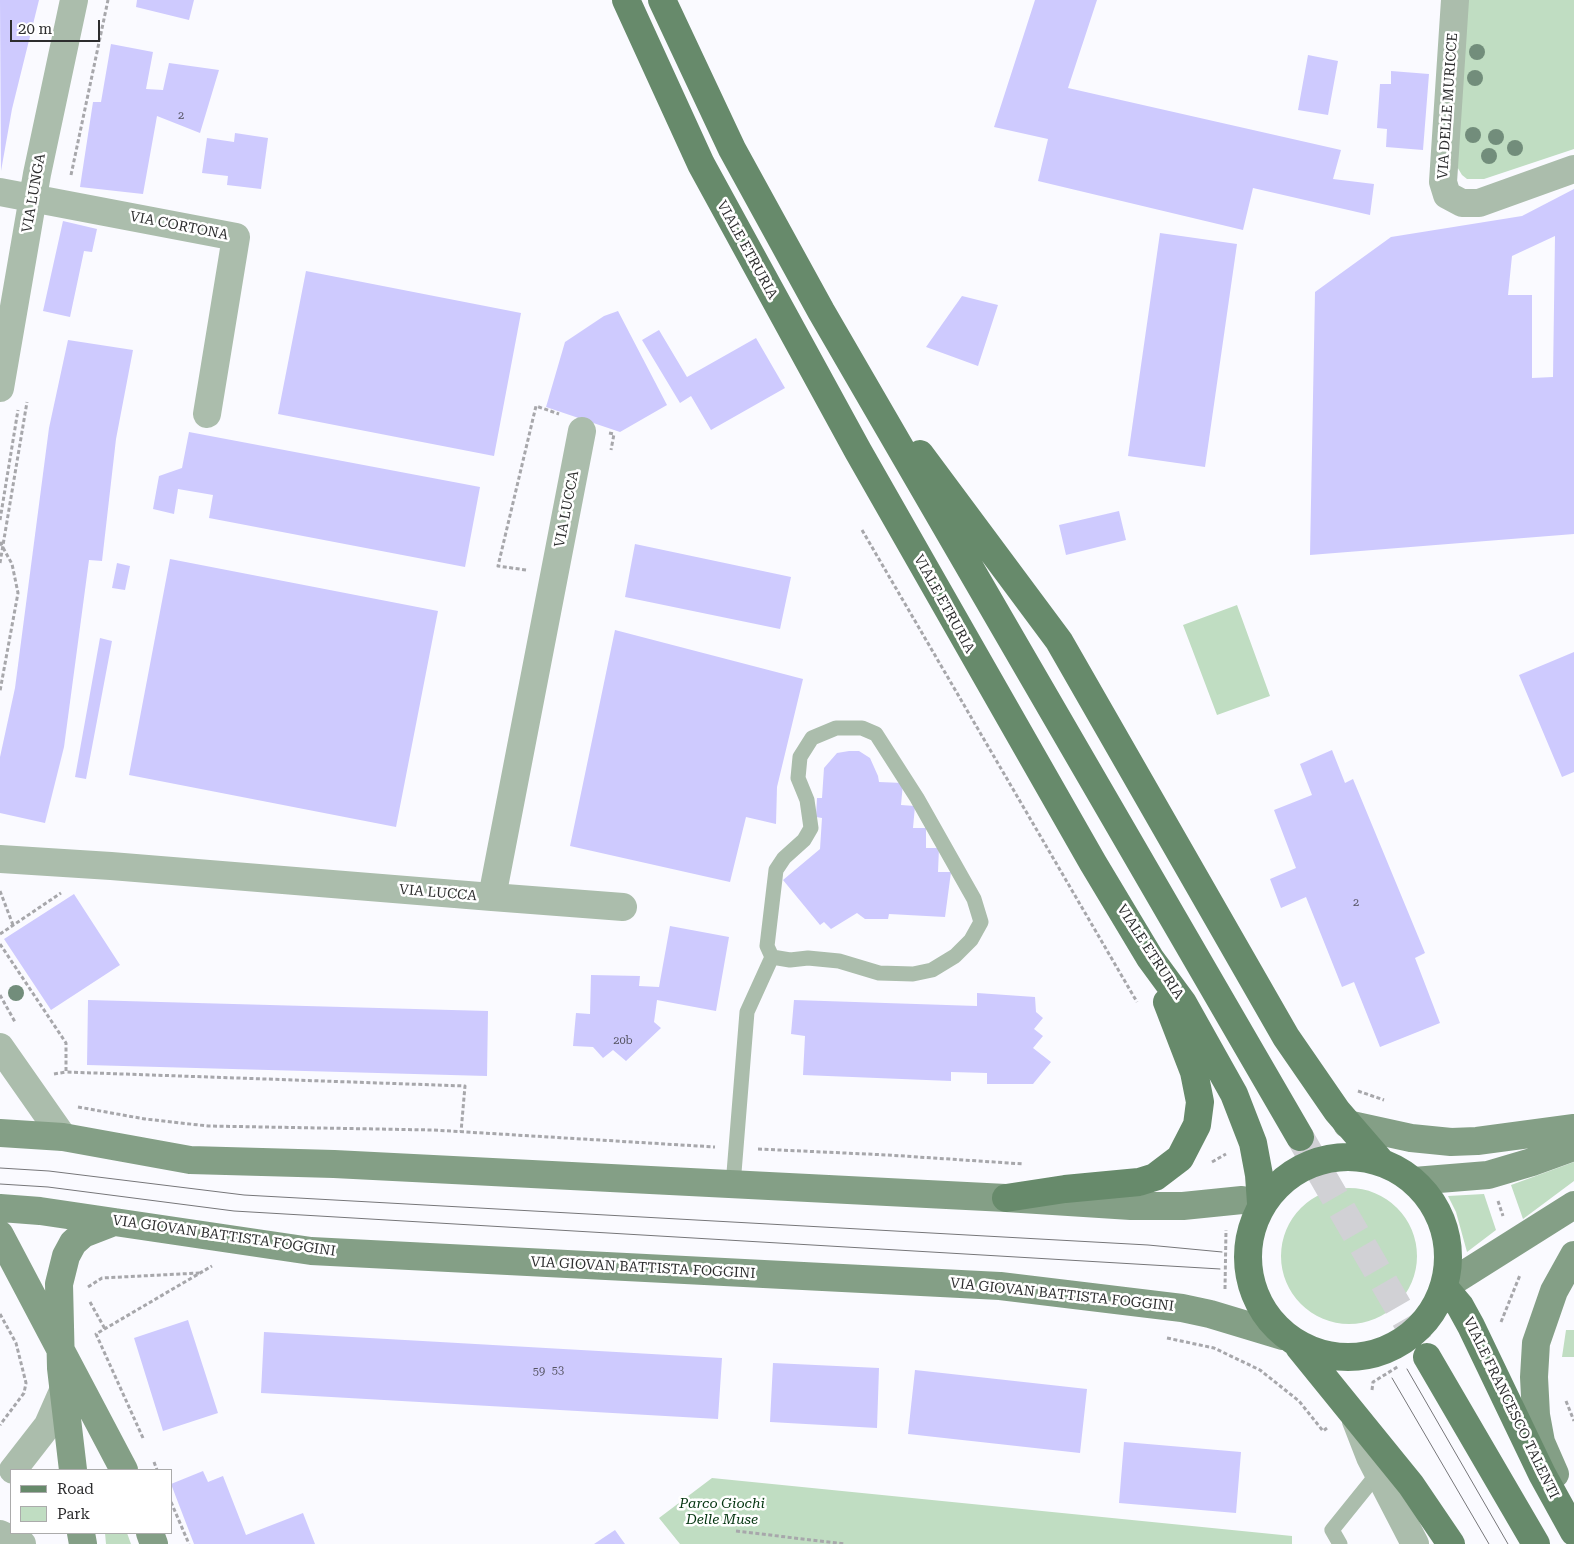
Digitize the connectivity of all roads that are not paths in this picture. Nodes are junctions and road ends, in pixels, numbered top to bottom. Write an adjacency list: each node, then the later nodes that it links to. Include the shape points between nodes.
1 (74, 0): 7 (street, VIA LUNGA)
2 (626, 0): 16 (main road, VIALE ETRURIA, via 701,164 867,468)
3 (662, 0): 8 (main road, via 732,149)
4 (1455, 0): 5 (street, VIA DELLE MURICCE, via 1443,182 1447,195 1462,203 1479,203)
5 (1574, 169)
6 (0, 192): 7 (street)
7 (33, 198): 9 (street, VIA LUNGA); 10 (street, VIA CORTONA, via 236,237)
8 (856, 369): 18 (main road, via 1059,641 1286,1037); 21 (main road)
9 (0, 388)
10 (207, 414)
11 (582, 431): 13 (street, VIA LUCCA)
12 (0, 859): 13 (street, VIA LUCCA)
13 (492, 898): 14 (street)
14 (623, 907)
15 (772, 957): 15 (lane, via 767,946 776,870 811,828 807,800 798,778 800,757 812,738 836,728 862,728 876,734 917,798 974,899 981,922 972,940 955,956 932,970 913,974 879,973 839,961); 26 (lane, via 747,1012)
16 (1150, 958): 27 (main road, via 1194,1072 1199,1094 1197,1125 1185,1150 1167,1169 1139,1182); 28 (main road, VIALE ETRURIA, via 1182,1003 1238,1102 1256,1156)
17 (0, 1047): 22 (street)
18 (1347, 1124): 19 (main road, via 1411,1138 1451,1142); 24 (main road)
19 (1574, 1128)
20 (0, 1133): 22 (main road)
21 (1300, 1136)
22 (63, 1137): 26 (main road, via 190,1160)
23 (1574, 1147): 25 (main road, via 1488,1174)
24 (1382, 1163): 25 (main road); 28 (main road, via 1350,1158 1322,1162 1292,1174)
25 (1414, 1181): 34 (main road, via 1434,1204 1445,1229 1449,1254)
26 (734, 1185): 27 (main road)
27 (1006, 1198): 28 (main road, via 1131,1206 1184,1206 1229,1200)
28 (1261, 1203): 35 (main road, via 1250,1234 1248,1261 1253,1290 1260,1305)
29 (1574, 1205): 34 (main road)
30 (0, 1208): 31 (main road, VIA GIOVAN BATTISTA FOGGINI)
31 (116, 1221): 35 (main road, VIA GIOVAN BATTISTA FOGGINI, via 311,1251 1000,1286 1172,1306 1222,1318); 36 (main road, via 83,1234 68,1252 58,1295)
32 (0, 1235): 36 (main road)
33 (1574, 1255): 46 (main road, VIALE FRANCESCO TALENTI, via 1554,1291 1540,1329 1534,1376 1538,1429 1545,1454)
34 (1444, 1287): 35 (main road, via 1419,1326 1381,1351 1364,1356 1332,1356); 47 (main road, VIALE FRANCESCO TALENTI, via 1469,1320 1542,1474)
35 (1291, 1342): 39 (main road)
36 (59, 1348): 38 (main road); 42 (main road)
37 (1427, 1357): 53 (main road)
38 (63, 1391): 40 (street, via 48,1425); 41 (main road)
39 (1354, 1415): 44 (street); 52 (main road, via 1411,1485)
40 (14, 1469)
41 (73, 1469)
42 (123, 1469)
43 (10, 1473): 45 (street)
44 (1378, 1473): 50 (lane, via 1332,1530); 51 (street)
45 (0, 1485)
46 (1574, 1512)
47 (1574, 1532)
48 (0, 1534): 49 (street)
49 (22, 1544)
50 (1340, 1544)
51 (1415, 1544)
52 (1451, 1544)
53 (1536, 1544)

